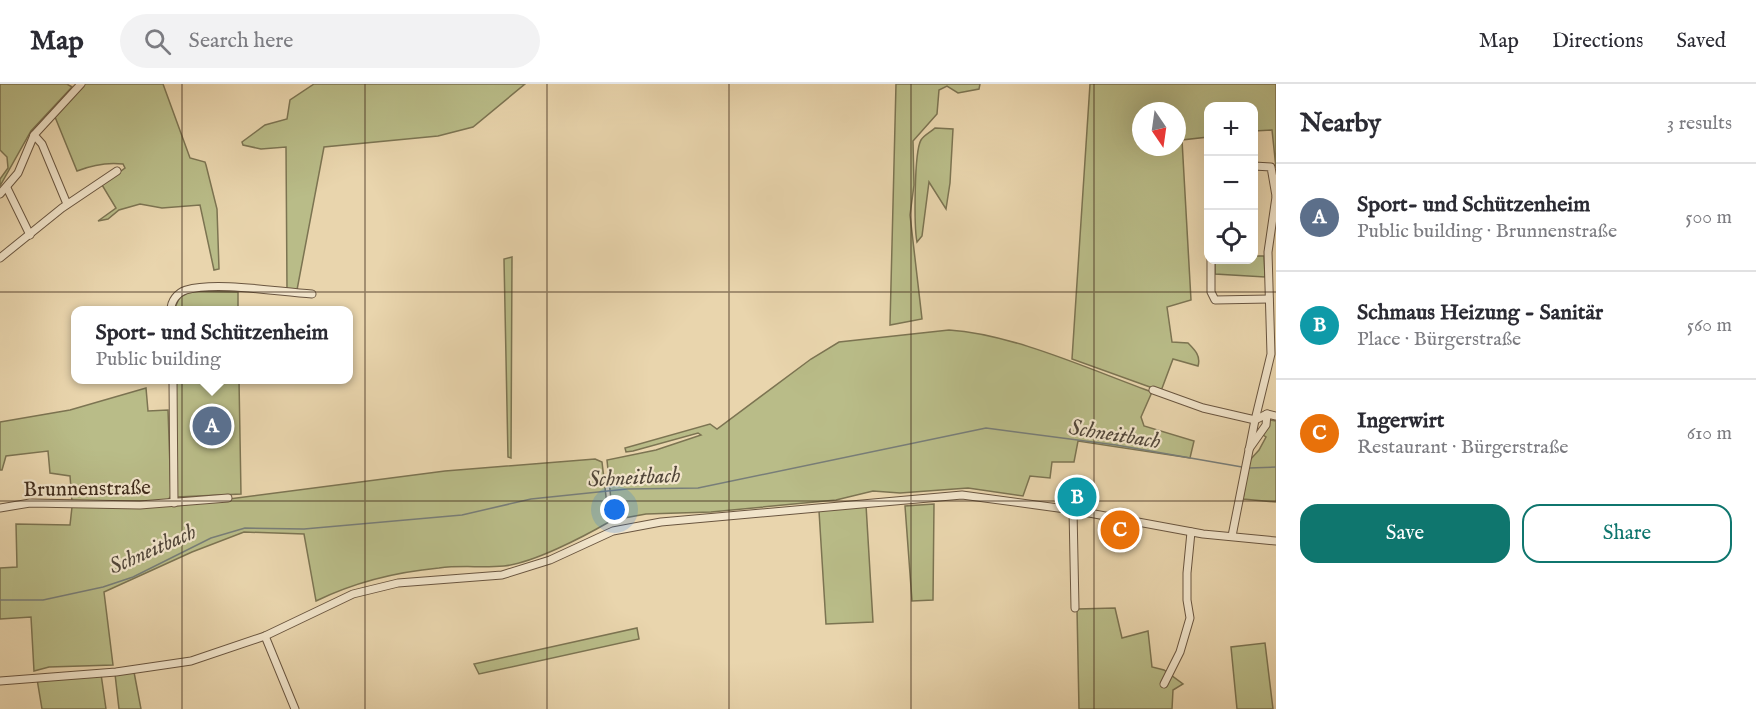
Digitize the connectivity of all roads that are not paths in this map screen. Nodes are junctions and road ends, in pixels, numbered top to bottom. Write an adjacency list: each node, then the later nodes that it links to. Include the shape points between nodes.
1 (81, 84): 2 (street)
2 (34, 135): 5 (street); 8 (street, via 42,144)
3 (1258, 166): 7 (street, via 1271,167)
4 (117, 171): 8 (street)
5 (7, 188): 6 (street); 9 (street)
6 (0, 194)
7 (1276, 196): 13 (street, via 1269,244)
8 (67, 204): 9 (street)
9 (30, 235): 10 (street)
10 (0, 258)
11 (1211, 264): 13 (street, via 1211,292 1215,300)
12 (312, 294): 14 (street, via 192,289 176,296)
13 (1269, 299): 19 (street, via 1270,354)
14 (171, 306)
15 (173, 384): 22 (street, Brunnenstraße)
16 (1153, 390): 19 (street, via 1203,408)
17 (1267, 414): 18 (street); 19 (street); 20 (street, via 1266,425)
18 (1276, 416)
19 (1255, 420): 20 (street)
20 (1248, 450): 26 (street)
21 (228, 498): 22 (street, Brunnenstraße)
22 (174, 503): 23 (street, Brunnenstraße, via 30,503)
23 (0, 508)
24 (1073, 510): 25 (street); 28 (street); 29 (street, via 978,496 942,496 644,524 613,531 550,560 502,575 398,583 353,594)
25 (1191, 532): 26 (street); 31 (street, via 1187,600 1190,618)
26 (1232, 536): 27 (street)
27 (1276, 541)
28 (1075, 608)
29 (265, 636): 30 (street, via 172,665); 32 (street)
30 (0, 681)
31 (1164, 684)
32 (294, 709)

